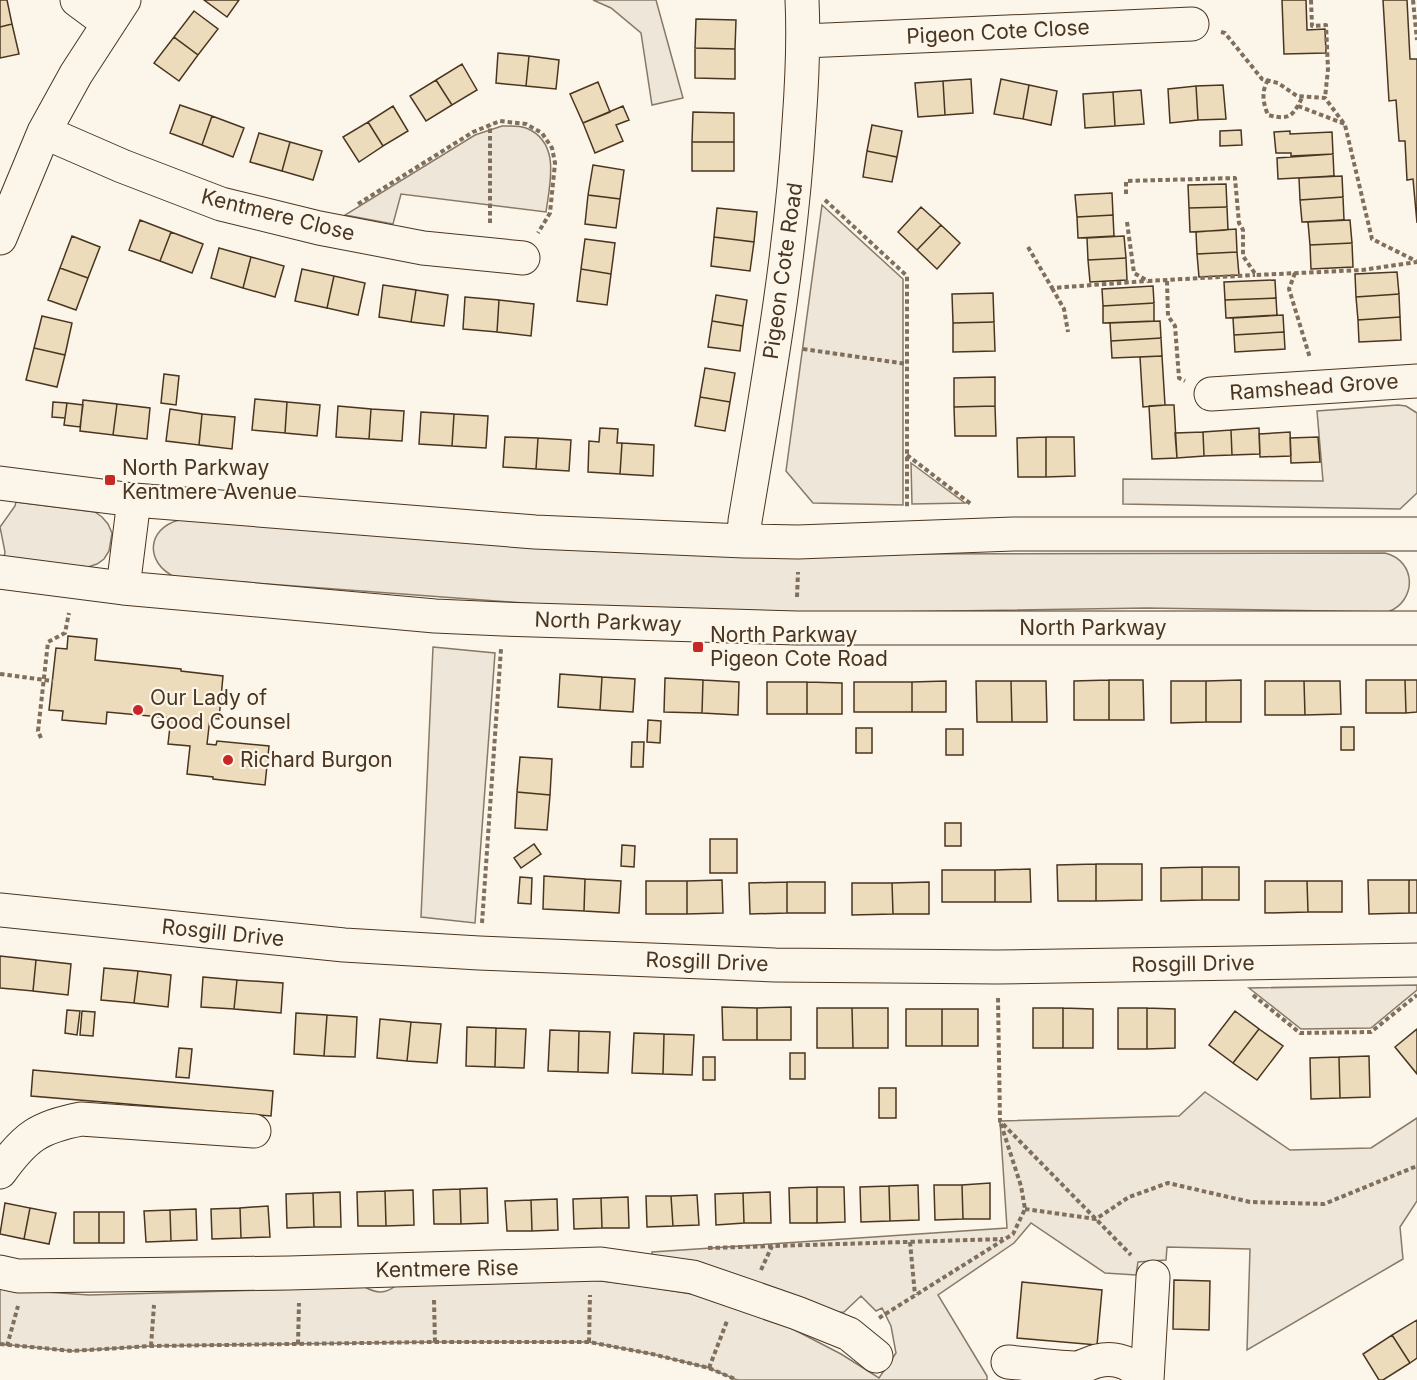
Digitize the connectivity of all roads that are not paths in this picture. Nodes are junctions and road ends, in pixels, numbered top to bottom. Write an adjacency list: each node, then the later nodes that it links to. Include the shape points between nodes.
1 (77, 0): 3 (street)
2 (802, 0): 5 (street, Pigeon Cote Road)
3 (116, 11): 6 (street, via 75,74)
4 (1192, 24): 5 (street, Pigeon Cote Close)
5 (804, 41): 14 (street, Pigeon Cote Road, via 795,195)
6 (44, 132): 7 (street); 8 (street, Kentmere Close, via 220,204 423,248)
7 (0, 238)
8 (523, 258)
9 (1417, 381): 10 (street, Ramshead Grove)
10 (1211, 394)
11 (0, 483): 12 (street)
12 (134, 500): 14 (street, via 535,532); 16 (street)
13 (1417, 534): 14 (street, via 973,535)
14 (744, 541)
15 (0, 572): 16 (street, North Parkway)
16 (123, 588): 17 (street, North Parkway, via 503,619 797,628)
17 (1417, 628)
18 (0, 910): 19 (street, Rosgill Drive, via 345,945 775,964 998,967)
19 (1417, 960)
20 (254, 1131): 21 (street, via 81,1119 40,1131 14,1153)
21 (0, 1172)
22 (13, 1274): 24 (street, Kentmere Rise, via 300,1273 601,1264 693,1277 849,1334)
23 (1153, 1276): 26 (street)
24 (876, 1356)
25 (1008, 1362): 26 (street, via 1078,1368 1110,1359 1125,1362)
26 (1146, 1380)

